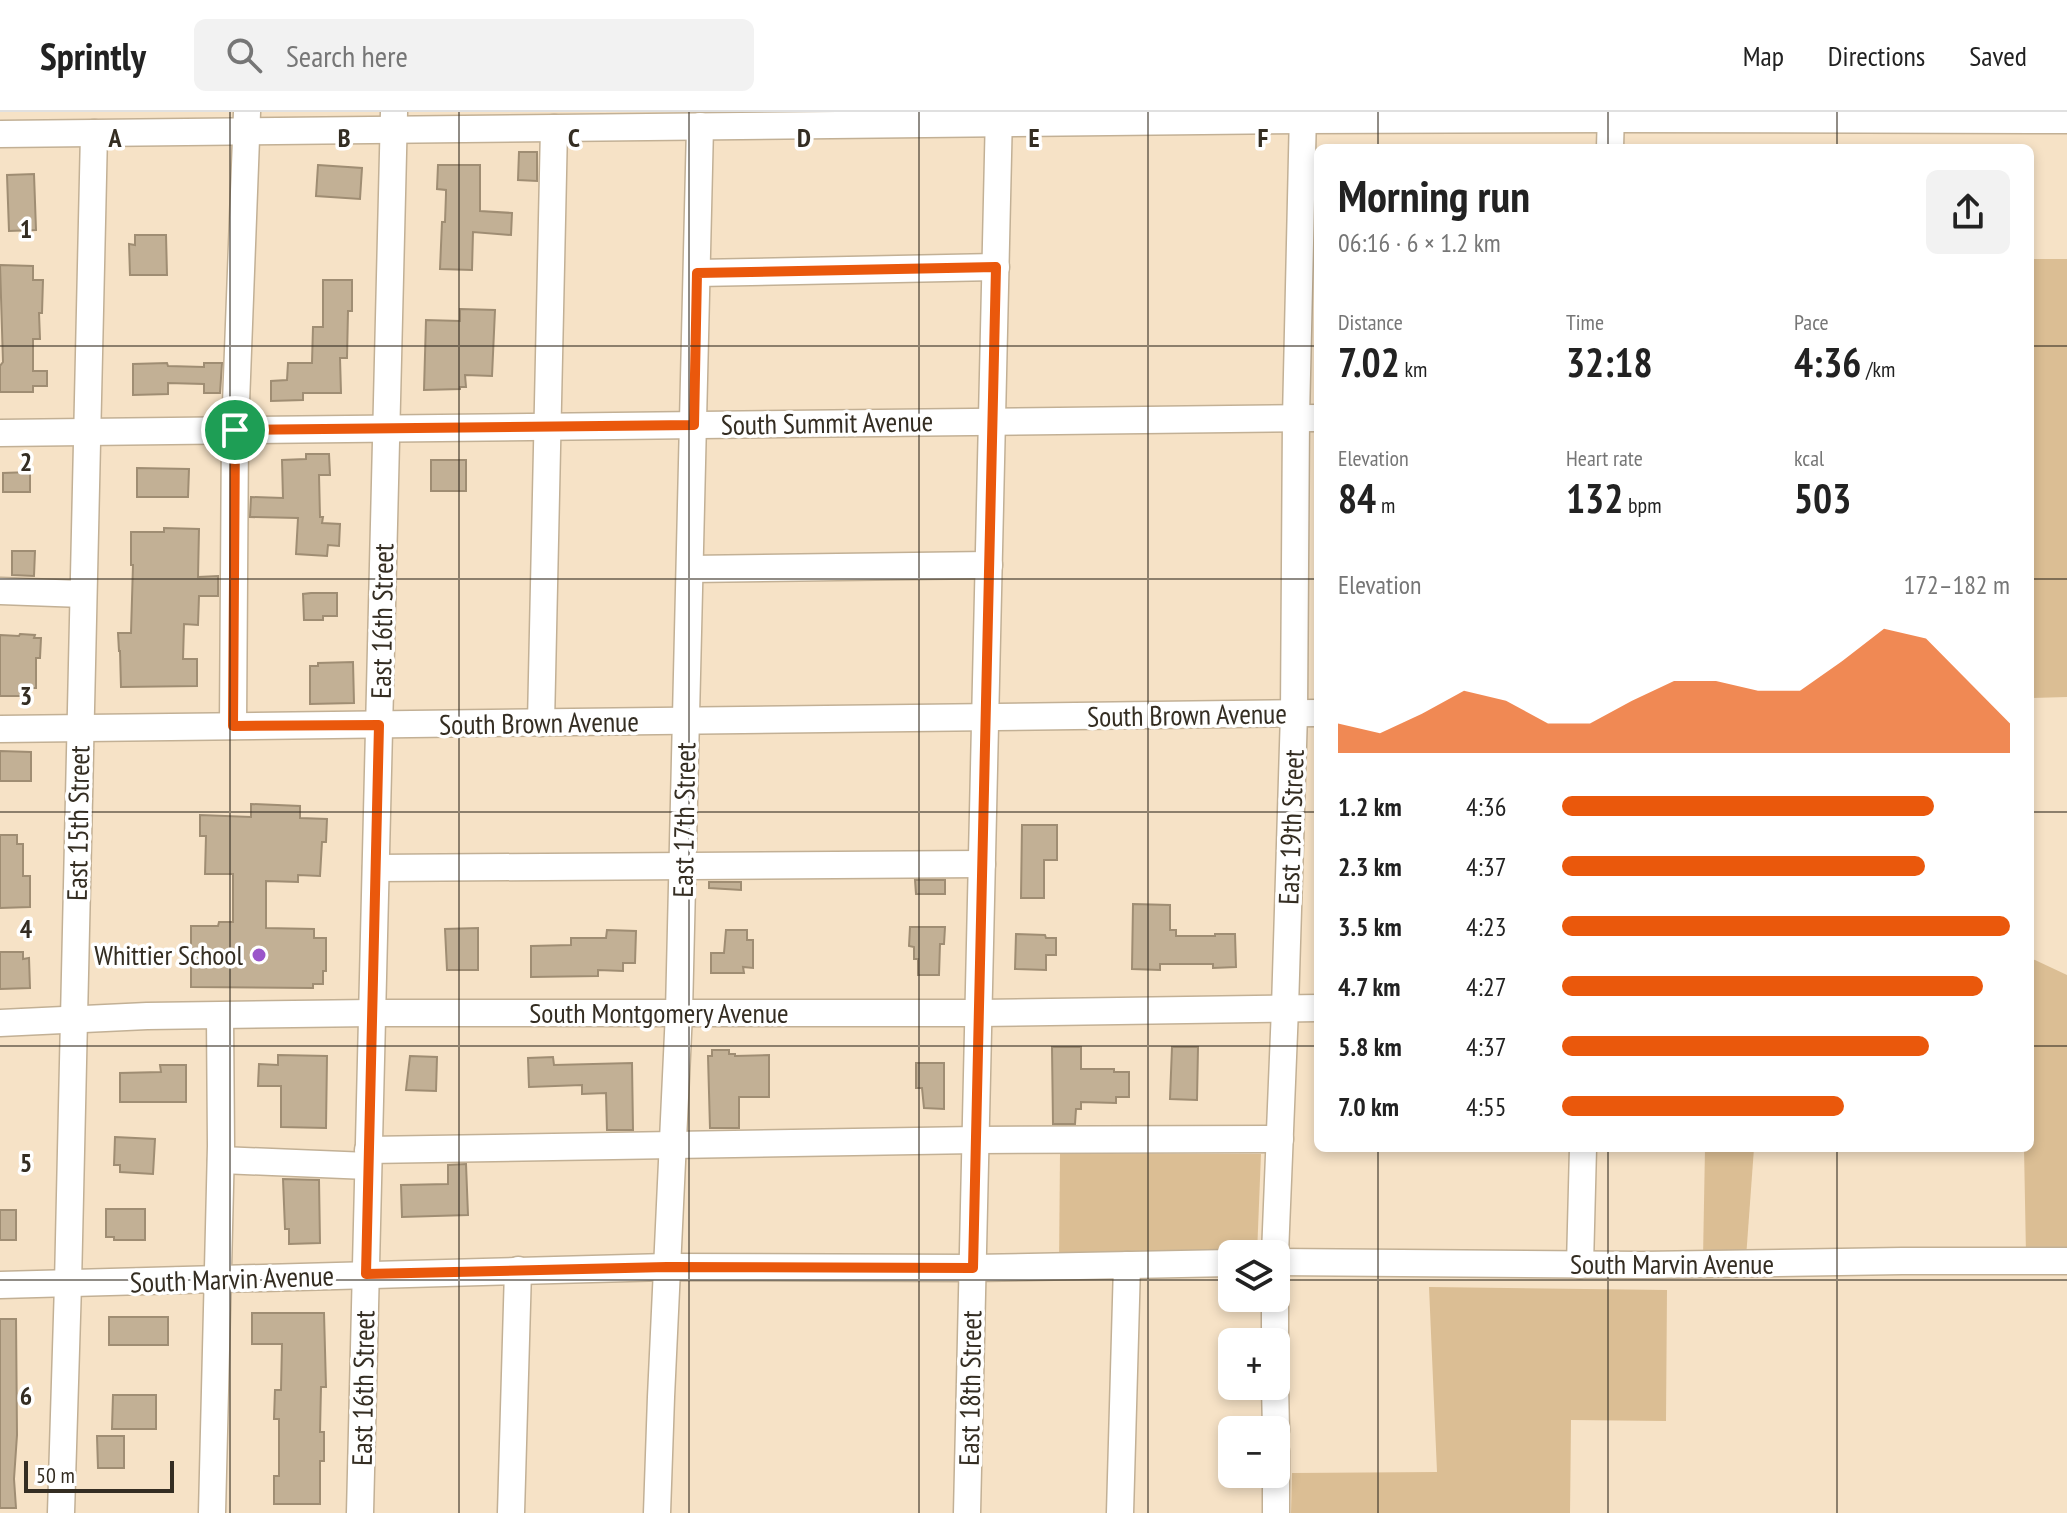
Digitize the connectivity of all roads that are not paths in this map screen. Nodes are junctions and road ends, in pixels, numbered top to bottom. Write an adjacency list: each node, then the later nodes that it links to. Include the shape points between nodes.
1 (1611, 115): 2 (street); 3 (street); 12 (street)
2 (1303, 116): 4 (street); 15 (street, East 19th Street)
3 (1778, 116): 5 (street)
4 (999, 117): 8 (street); 13 (street, East 18th Street)
5 (2067, 120)
6 (394, 121): 7 (street); 9 (street); 19 (street, East 16th Street)
7 (247, 122): 10 (street); 20 (street)
8 (700, 126): 9 (street); 14 (street, East 17th Street)
9 (554, 128): 18 (street)
10 (94, 133): 11 (street); 21 (street, East 15th Street)
11 (0, 134)
12 (1610, 144)
13 (996, 267): 14 (street); 16 (street, East 18th Street)
14 (697, 273): 17 (street, East 17th Street)
15 (1307, 418): 16 (street, South Summit Avenue); 27 (street, East 19th Street)
16 (992, 422): 17 (street, South Summit Avenue); 23 (street, East 18th Street)
17 (694, 425): 18 (street, South Summit Avenue); 24 (street, East 17th Street)
18 (549, 426): 19 (street, South Summit Avenue); 30 (street)
19 (387, 428): 20 (street, South Summit Avenue); 31 (street, East 16th Street)
20 (235, 430): 21 (street, South Summit Avenue); 32 (street)
21 (87, 431): 22 (street, South Summit Avenue); 26 (street, East 15th Street)
22 (0, 433)
23 (989, 565): 24 (street); 28 (street, East 18th Street)
24 (690, 569): 29 (street, East 17th Street)
25 (0, 591): 26 (street)
26 (83, 594): 33 (street, East 15th Street)
27 (1306, 713): 28 (street, South Brown Avenue); 38 (street, East 19th Street)
28 (986, 718): 29 (street, South Brown Avenue); 35 (street, East 18th Street)
29 (687, 722): 30 (street, South Brown Avenue); 36 (street, East 17th Street)
30 (541, 723): 31 (street, South Brown Avenue)
31 (379, 725): 32 (street, South Brown Avenue); 37 (street, East 16th Street)
32 (233, 726): 33 (street, South Brown Avenue)
33 (80, 728): 34 (street, South Brown Avenue); 44 (street, East 15th Street)
34 (0, 729)
35 (982, 864): 36 (street); 42 (street, East 18th Street)
36 (683, 866): 37 (street); 40 (street, East 17th Street)
37 (376, 868): 41 (street, East 16th Street)
38 (1285, 1008): 39 (street, South Montgomery Avenue); 42 (street, South Montgomery Avenue); 46 (street, East 19th Street)
39 (1314, 1008)
40 (679, 1012): 41 (street, South Montgomery Avenue); 42 (street, South Montgomery Avenue); 48 (street, East 17th Street)
41 (372, 1013): 43 (street, South Montgomery Avenue); 50 (street, East 16th Street)
42 (979, 1013): 47 (street, East 18th Street)
43 (220, 1016): 44 (street, South Montgomery Avenue); 51 (street)
44 (74, 1019): 45 (street, South Montgomery Avenue); 63 (street, East 15th Street)
45 (0, 1023)
46 (1280, 1139): 47 (street); 52 (street, East 19th Street)
47 (976, 1140): 48 (street); 59 (street, East 18th Street)
48 (674, 1146): 50 (street); 58 (street, East 17th Street)
49 (1583, 1152): 57 (street)
50 (368, 1158): 51 (street); 61 (street, East 16th Street)
51 (221, 1160): 62 (street)
52 (1276, 1240)
53 (2067, 1261): 57 (street, South Marvin Avenue)
54 (1290, 1262): 57 (street, South Marvin Avenue)
55 (1218, 1263): 56 (street, South Marvin Avenue)
56 (1127, 1265): 59 (street, South Marvin Avenue); 72 (street)
57 (1580, 1265)
58 (667, 1267): 59 (street, South Marvin Avenue); 60 (street, South Marvin Avenue); 70 (street, East 17th Street)
59 (973, 1268): 71 (street, East 18th Street)
60 (518, 1270): 61 (street, South Marvin Avenue); 69 (street)
61 (366, 1274): 62 (street, South Marvin Avenue); 68 (street, East 16th Street)
62 (218, 1278): 63 (street, South Marvin Avenue); 67 (street)
63 (68, 1284): 64 (street, South Marvin Avenue); 66 (street, East 15th Street)
64 (0, 1285)
65 (1276, 1488): 73 (street)
66 (61, 1513)
67 (212, 1513)
68 (360, 1513)
69 (511, 1513)
70 (657, 1513)
71 (967, 1513)
72 (1120, 1513)
73 (1276, 1513)

